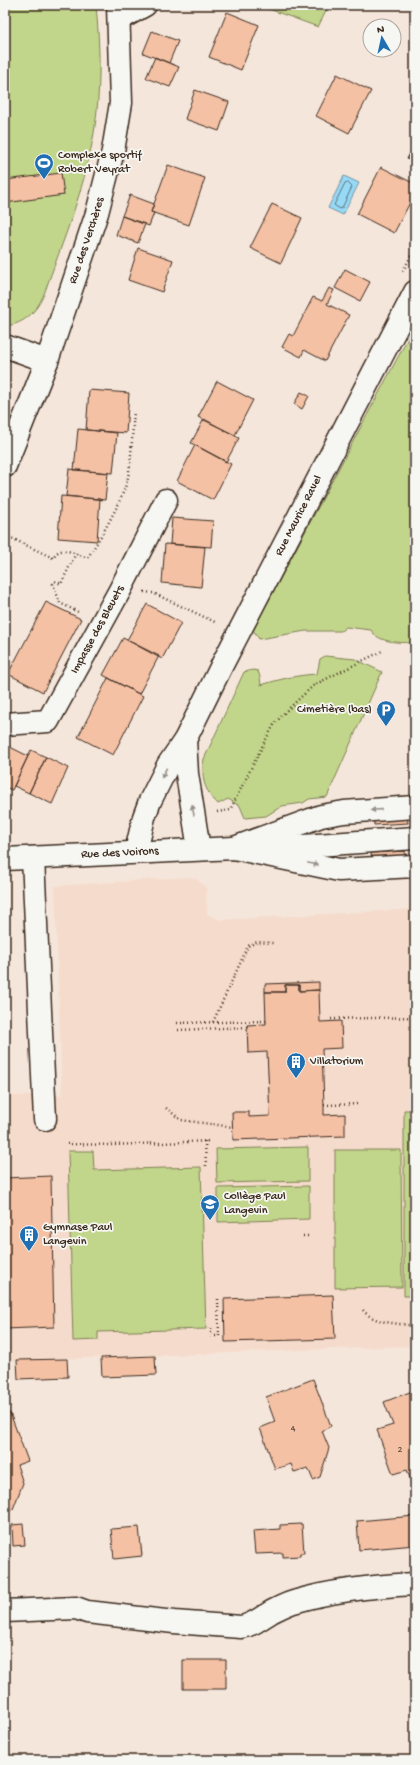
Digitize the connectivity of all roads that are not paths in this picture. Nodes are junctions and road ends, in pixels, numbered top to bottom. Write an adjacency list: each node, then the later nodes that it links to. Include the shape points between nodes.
1 (145, 5): 2 (street)
2 (119, 12): 5 (street, Rue des Verchères, via 122,102 113,151 97,213)
3 (415, 292): 9 (street, Rue Maurice Ravel, via 223,663)
4 (5, 346): 5 (street)
5 (47, 361): 6 (street, Rue des Verchères)
6 (5, 466)
7 (166, 500): 8 (street, Impasse des Bleuets, via 48,721)
8 (5, 724)
9 (186, 740): 12 (street, Rue Maurice Ravel, one-way to 9, via 187,774); 14 (street, Rue Maurice Ravel, one-way to 14, via 168,765 150,801)
10 (415, 807): 13 (street, Rue des Voirons, one-way to 13, via 321,816)
11 (415, 838): 13 (street, via 286,848)
12 (199, 848): 13 (street, Rue des Voirons); 14 (street, Rue des Voirons)
13 (234, 848): 17 (street, Rue des Voirons, one-way to 17, via 339,870)
14 (136, 852): 15 (street, Rue des Voirons)
15 (33, 858): 16 (street, Rue des Voirons); 18 (street)
16 (5, 859)
17 (415, 866)
18 (45, 1119)
19 (415, 1584): 20 (street, via 295,1601 272,1611 249,1626 241,1627 87,1612 76,1608)
20 (5, 1611)

